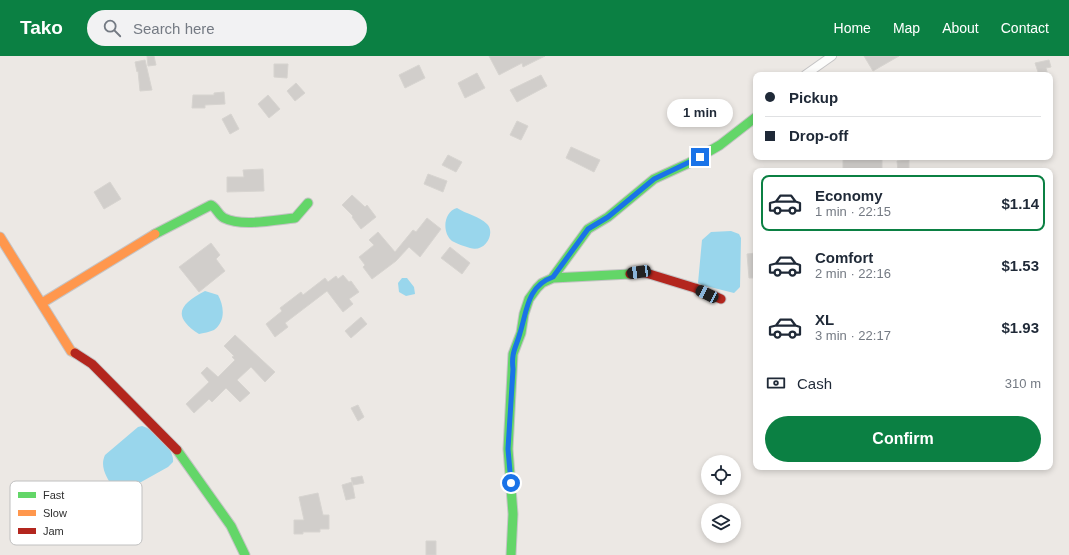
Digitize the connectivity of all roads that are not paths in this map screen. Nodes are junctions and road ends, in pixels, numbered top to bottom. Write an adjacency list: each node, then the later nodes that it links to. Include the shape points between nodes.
1 (832, 56): 2 (street)
2 (809, 72)
3 (753, 119): 6 (street, via 720,145 654,179 608,217 588,229)
4 (308, 203): 8 (street, via 295,218 246,222 221,217 211,205 151,236)
5 (0, 237): 8 (street)
6 (553, 277): 7 (street, via 639,272 695,288); 10 (street, via 546,279 535,289 525,309 513,351 508,449 513,514)
7 (721, 299)
8 (42, 303): 9 (street, via 71,351 92,364 181,454 231,526)
9 (245, 555)
10 (511, 555)

